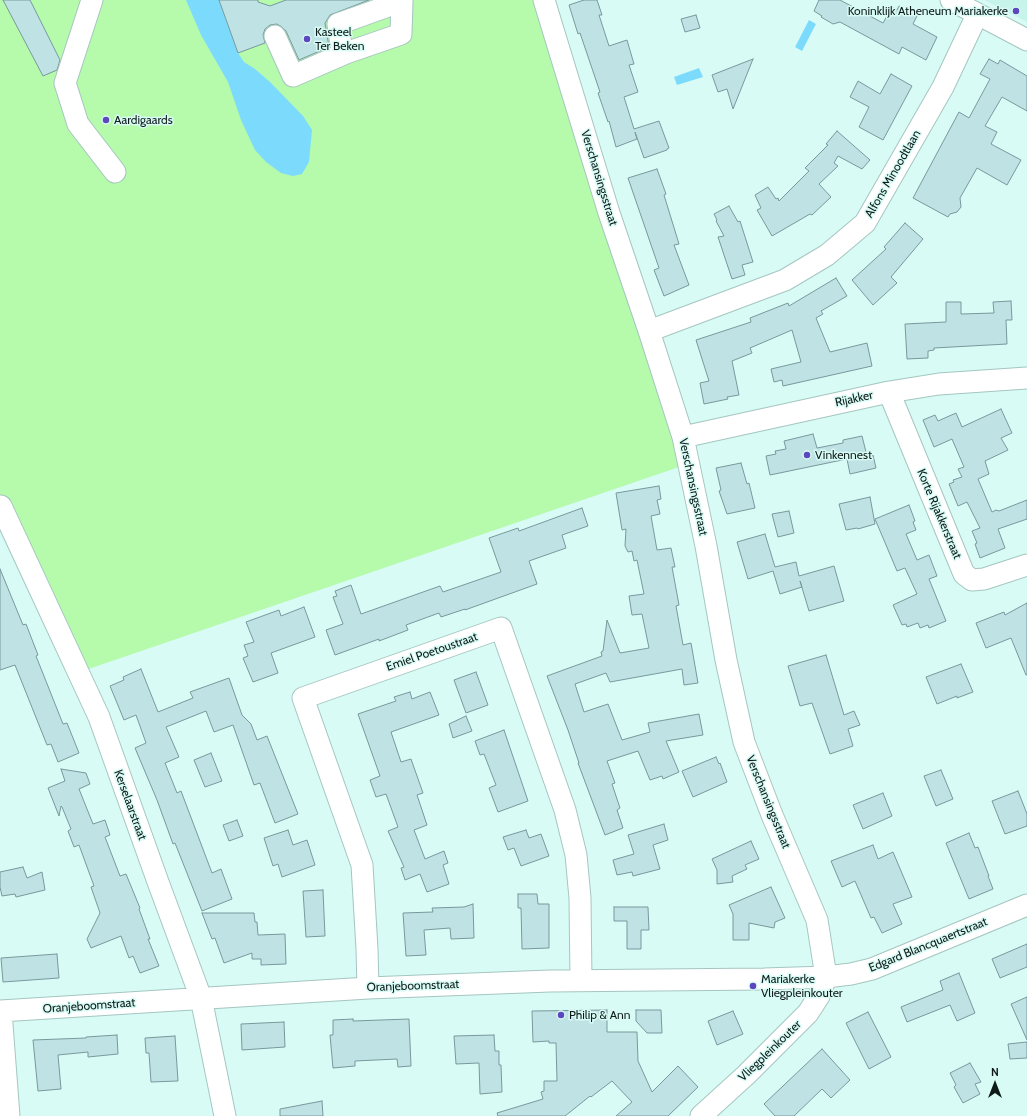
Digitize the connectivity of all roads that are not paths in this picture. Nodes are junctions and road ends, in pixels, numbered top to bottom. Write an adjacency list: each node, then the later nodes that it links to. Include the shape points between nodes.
1 (92, 0): 9 (street, via 64,83 78,124)
2 (544, 0): 10 (street, Verschansingsstraat, via 609,213)
3 (951, 0): 5 (street)
4 (402, 1): 8 (street, via 402,34); 8 (street, via 338,24 341,45)
5 (977, 15): 7 (street); 10 (street, Alfons Minoodtlaan, via 943,87 865,223 828,255 785,280)
6 (275, 36): 8 (street, via 293,76)
7 (1027, 40)
8 (346, 53)
9 (115, 172)
10 (649, 331): 13 (street, Verschansingsstraat)
11 (1027, 378): 12 (street, Rijakker, via 939,384)
12 (889, 392): 13 (street, Rijakker); 15 (street, Korte Rijakkerstraat, via 964,574 972,580 984,579)
13 (683, 437): 17 (street, Verschansingsstraat, via 744,742 817,920)
14 (1, 506): 20 (street, Kerselaarstraat, via 99,717)
15 (1027, 565)
16 (1027, 905): 17 (street, Edgard Blancquaertstraat, via 872,969)
17 (826, 977): 18 (street, Oranjeboomstraat); 24 (street, Vliegpleinkouter, via 820,996 808,1013)
18 (581, 980): 19 (street, Oranjeboomstraat); 19 (street, Emiel Poetoustraat, via 580,898 576,855 565,810 501,628 303,698 362,865)
19 (368, 988): 20 (street, Oranjeboomstraat)
20 (201, 998): 21 (street, Oranjeboomstraat); 23 (street, Kerselaarstraat)
21 (1, 1011): 22 (street)
22 (9, 1116)
23 (225, 1116)
24 (701, 1116)

